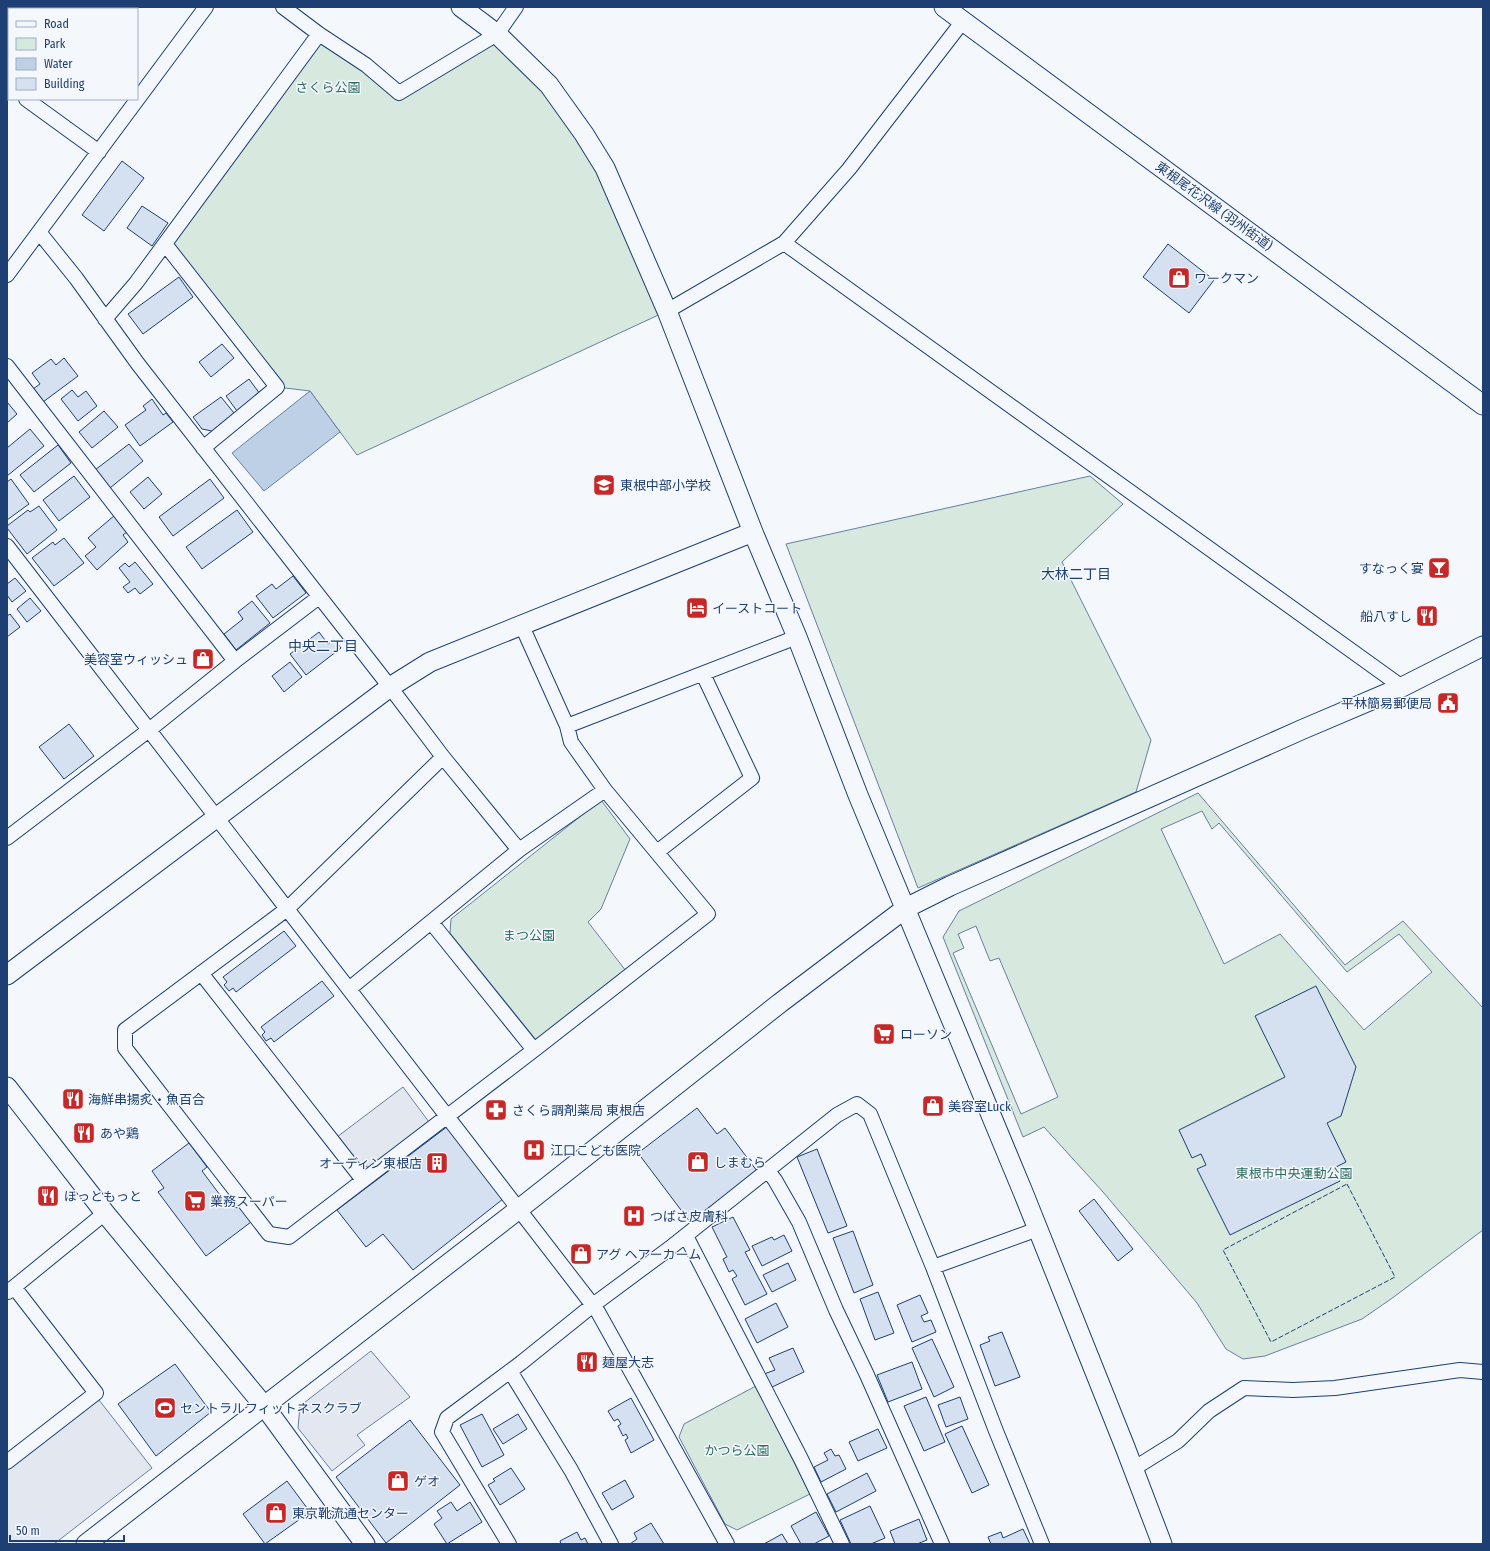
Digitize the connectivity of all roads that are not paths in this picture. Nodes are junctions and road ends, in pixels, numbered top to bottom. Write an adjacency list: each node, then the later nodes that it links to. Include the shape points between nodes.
1 (206, 7): 9 (street)
2 (283, 7): 7 (street)
3 (461, 7): 8 (street)
4 (516, 7): 8 (street)
5 (944, 7): 6 (street, 東根尾花沢線 (羽州街道))
6 (964, 21): 14 (street, via 849,169); 20 (street, 東根尾花沢線 (羽州街道))
7 (319, 34): 8 (street, via 366,65 400,93); 15 (street)
8 (497, 34): 17 (street, via 549,85 605,168)
9 (138, 99)
10 (27, 100): 12 (street)
11 (137, 100): 12 (street)
12 (99, 152): 13 (street)
13 (39, 232): 16 (street); 18 (street)
14 (784, 242): 17 (street); 31 (street)
15 (165, 244): 18 (street); 21 (street, via 277,387)
16 (7, 275)
17 (667, 311): 22 (street)
18 (105, 319): 21 (street)
19 (7, 366): 28 (street)
20 (1483, 405)
21 (203, 448): 24 (street)
22 (753, 532): 25 (street); 26 (street)
23 (7, 546): 33 (street)
24 (319, 596): 28 (street); 30 (street)
25 (522, 626): 30 (street, via 430,662); 32 (street)
26 (797, 637): 29 (street); 40 (street, via 858,795)
27 (1483, 646): 31 (street)
28 (234, 661): 33 (street)
29 (703, 674): 32 (street); 39 (street, via 752,778)
30 (390, 687): 34 (street); 36 (street)
31 (1402, 687): 40 (street, via 950,886)
32 (567, 726): 35 (street, via 571,742)
33 (149, 730): 36 (street); 37 (street)
34 (442, 758): 38 (street); 41 (street)
35 (606, 790): 38 (street); 39 (street)
36 (217, 818): 41 (street); 44 (street)
37 (7, 838)
38 (519, 850): 42 (street)
39 (657, 852): 46 (street, via 708,914)
40 (906, 908): 51 (street, via 780,1003); 53 (street)
41 (287, 909): 43 (street); 45 (street)
42 (431, 922): 45 (street); 46 (street)
43 (201, 973): 50 (street); 50 (street, via 125,1030 125,1048 269,1234 289,1237)
44 (7, 975)
45 (349, 989): 48 (street)
46 (534, 1050): 48 (street)
47 (7, 1087): 52 (street)
48 (447, 1116): 50 (street); 51 (street)
49 (768, 1171): 54 (street); 55 (street, via 837,1115 857,1104 870,1114); 69 (street, via 799,1222)
50 (363, 1180)
51 (519, 1209): 57 (street); 60 (street)
52 (105, 1213): 56 (street); 60 (street)
53 (1038, 1229): 55 (street); 62 (street)
54 (686, 1236): 57 (street); 68 (street)
55 (933, 1267): 70 (street)
56 (11, 1290): 61 (street, via 96,1393)
57 (593, 1305): 58 (street); 67 (street)
58 (510, 1371): 65 (street, via 447,1418 442,1432); 66 (street, via 571,1470)
59 (1483, 1372): 62 (street, via 1460,1370 1335,1388 1244,1388 1209,1411 1178,1441)
60 (265, 1407): 63 (street); 64 (street)
61 (7, 1462)
62 (1133, 1469): 71 (street)
63 (86, 1544)
64 (365, 1544)
65 (509, 1544)
66 (611, 1544)
67 (727, 1544)
68 (842, 1544)
69 (942, 1544)
70 (1042, 1544)
71 (1162, 1544)

